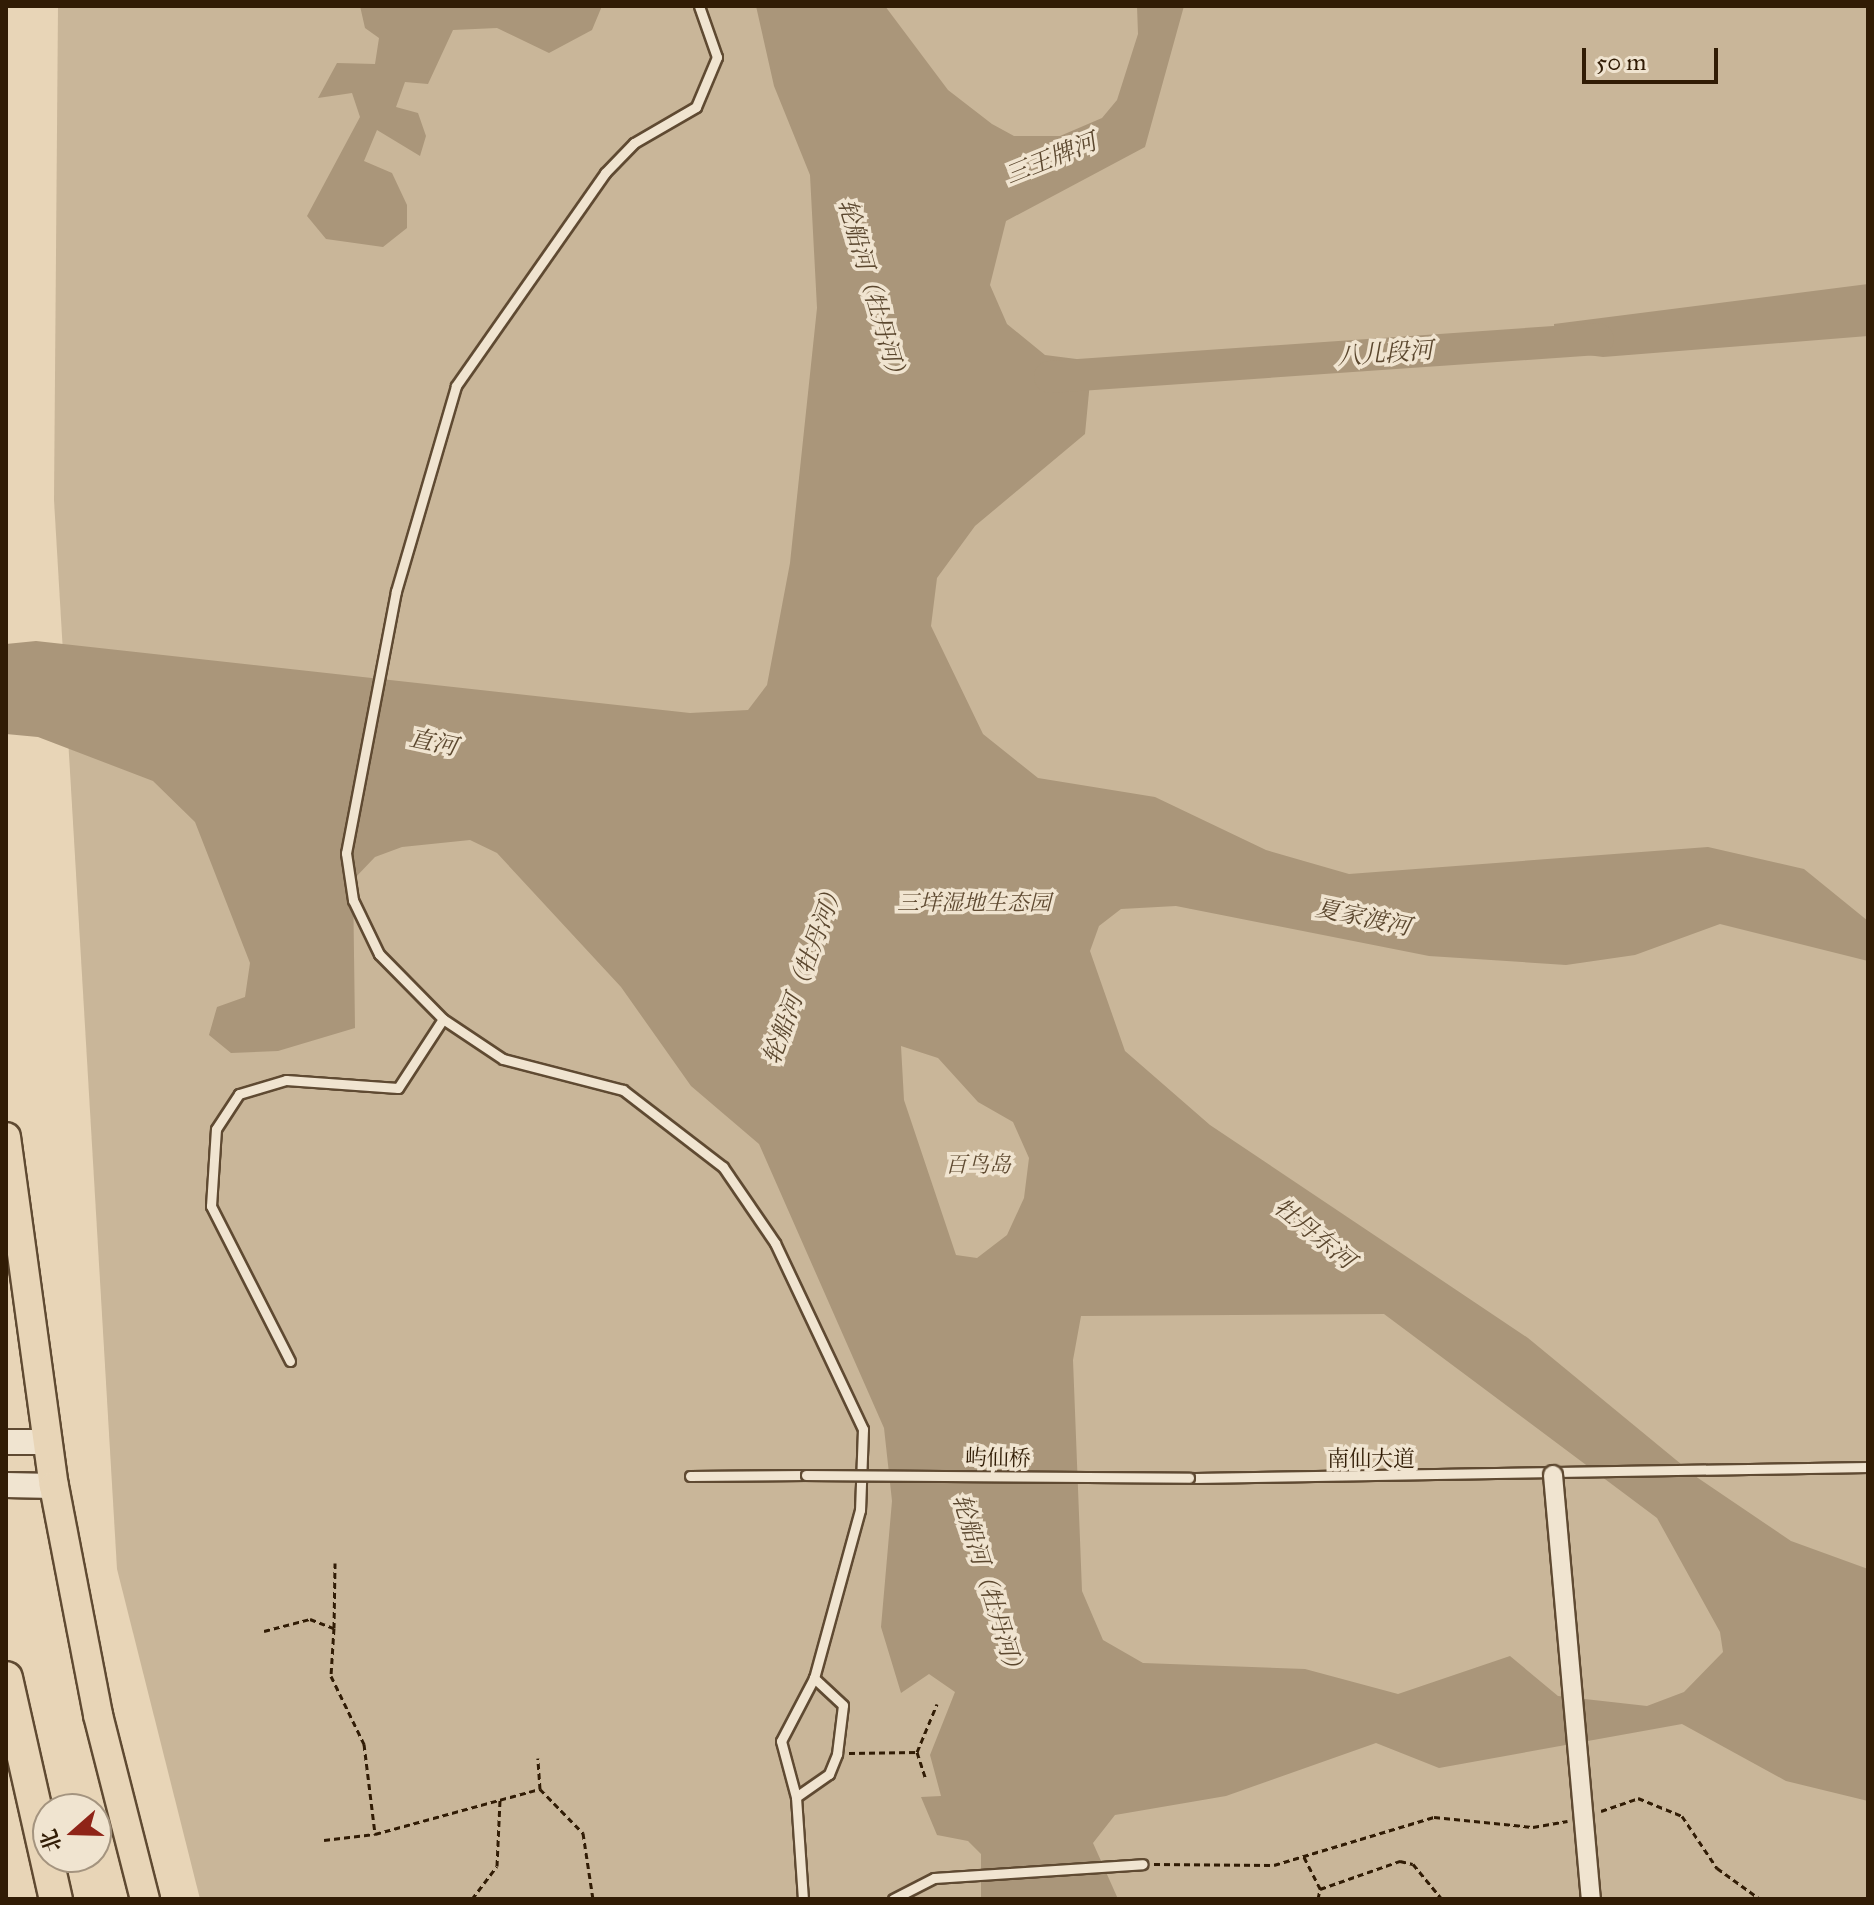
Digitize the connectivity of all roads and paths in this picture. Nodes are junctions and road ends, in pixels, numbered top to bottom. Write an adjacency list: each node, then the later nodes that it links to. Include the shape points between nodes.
1 (699, 6): 2 (lane, via 717,57 696,107 634,143 605,173 456,386 383,648 346,853 353,900 379,954)
2 (443, 1019): 4 (lane, via 398,1088 286,1080 239,1094 216,1129 211,1206); 17 (lane, via 503,1059 623,1090 723,1167 775,1243 863,1429 860,1510)
3 (6, 1137): 6 (main road)
4 (290, 1361)
5 (6, 1442): 6 (main road)
6 (46, 1442): 12 (main road)
7 (1868, 1467): 8 (lane, 南仙大道)
8 (1553, 1475): 10 (lane, 南仙大道); 41 (street, bridge)
9 (690, 1476): 10 (lane, 屿仙桥, bridge)
10 (1189, 1478)
11 (6, 1485): 12 (main road)
12 (54, 1486): 34 (main road, via 98,1715)
13 (335, 1563): 14 (path)
14 (334, 1628): 15 (path, via 310,1619); 28 (path, via 331,1676 364,1744)
15 (264, 1631)
16 (6, 1678): 33 (highway)
17 (814, 1678): 20 (lane, via 843,1705); 24 (lane, via 781,1741)
18 (937, 1704): 19 (path)
19 (917, 1752): 20 (path); 22 (path)
20 (837, 1754): 24 (lane, via 829,1774)
21 (538, 1758): 23 (path)
22 (926, 1779)
23 (540, 1789): 25 (path); 36 (path, via 583,1833)
24 (796, 1797): 37 (lane)
25 (500, 1800): 28 (path); 35 (path, via 497,1866)
26 (1594, 1813): 42 (path, via 1638,1798 1682,1816 1717,1868)
27 (1579, 1819): 30 (path, via 1533,1827 1434,1817)
28 (375, 1834): 29 (path)
29 (324, 1840)
30 (1304, 1856): 31 (path, via 1274,1865); 32 (path)
31 (1143, 1864): 38 (lane, via 918,1882)
32 (1320, 1889): 39 (path); 40 (path, via 1400,1861 1413,1864)
33 (56, 1899)
34 (145, 1899)
35 (472, 1899)
36 (593, 1899)
37 (803, 1899)
38 (893, 1899)
39 (1318, 1899)
40 (1442, 1899)
41 (1591, 1899)
42 (1760, 1899)

